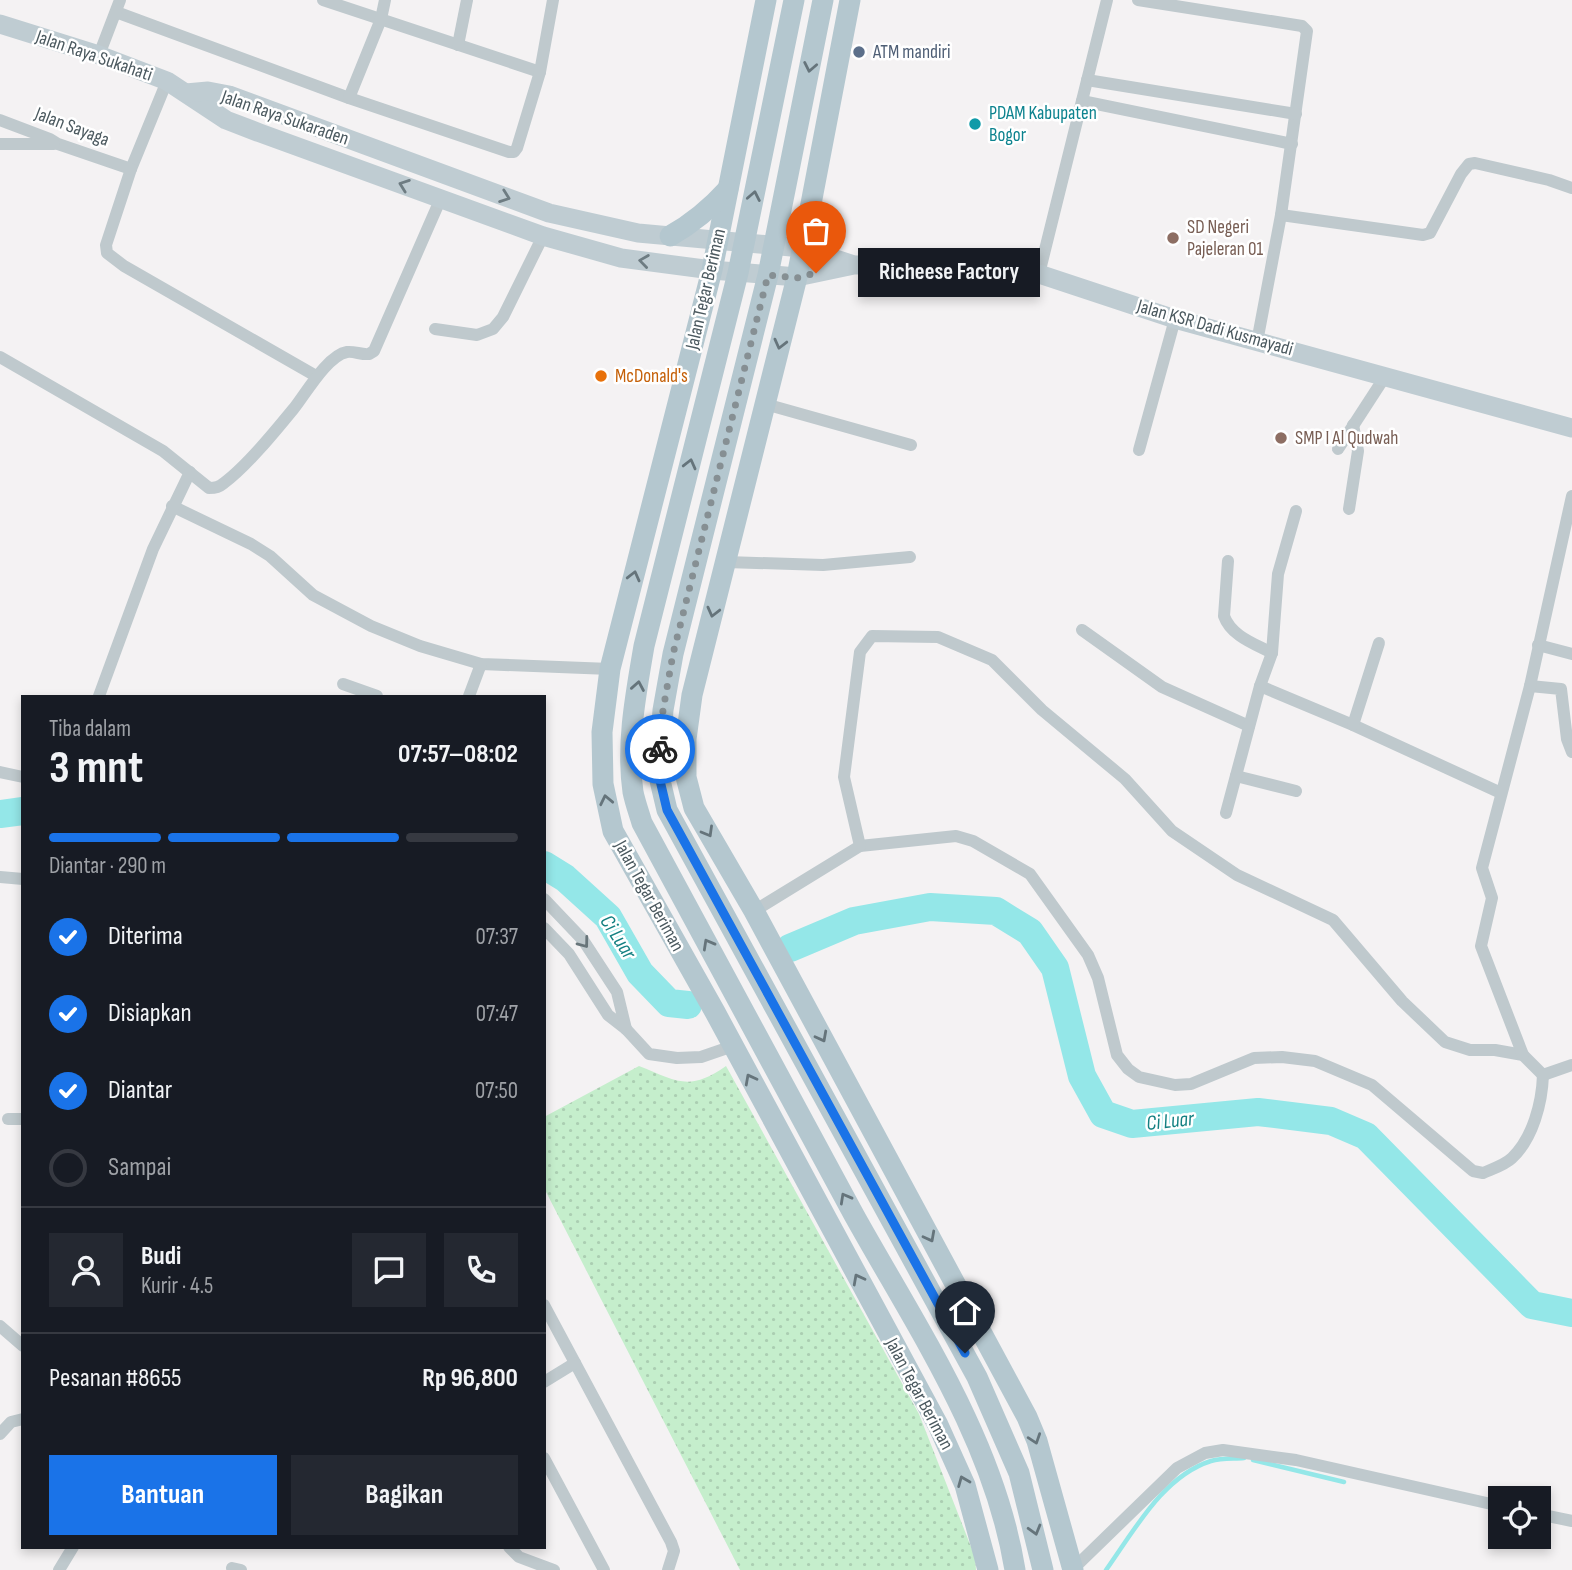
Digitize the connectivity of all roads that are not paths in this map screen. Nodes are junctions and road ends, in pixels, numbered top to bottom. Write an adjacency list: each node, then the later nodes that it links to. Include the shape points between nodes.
1 (323, 0): 12 (street)
2 (385, 0): 12 (street)
3 (467, 0): 14 (street)
4 (553, 0): 16 (street)
5 (766, 0): 30 (main road, Jalan Tegar Beriman)
6 (794, 0): 37 (main road, Jalan Tegar Beriman, one-way to 6)
7 (823, 0): 38 (main road, one-way to 38)
8 (850, 0): 39 (main road)
9 (1107, 0): 17 (street)
10 (1138, 0): 23 (street, via 1305,27)
11 (118, 6): 15 (street); 20 (street)
12 (382, 19): 14 (street); 20 (street)
13 (0, 24): 15 (main road, Jalan Raya Sukahati)
14 (458, 45): 16 (street)
15 (99, 55): 18 (main road, Jalan Raya Sukahati)
16 (540, 72): 20 (street, via 514,152)
17 (1087, 80): 21 (street); 23 (street)
18 (167, 82): 19 (main road, Jalan Raya Sukahati); 29 (street)
19 (186, 93): 22 (main road, Jalan Raya Sukaraden, via 229,95); 25 (main road, Jalan Raya Sukaraden, via 226,120)
20 (349, 98)
21 (1082, 102): 28 (street); 43 (street)
22 (268, 109): 25 (main road); 35 (main road, Jalan Raya Sukaraden, one-way to 35, via 549,213)
23 (1296, 114): 28 (street)
24 (0, 120): 27 (street, Jalan Sayaga)
25 (260, 133): 32 (main road, Jalan Raya Sukaraden, one-way to 25)
26 (0, 144): 27 (street)
27 (58, 144): 29 (street, Jalan Sayaga)
28 (1292, 144): 33 (street)
29 (131, 169): 51 (street, via 107,253)
30 (728, 188): 35 (main road, via 710,209); 36 (main road, Jalan Tegar Beriman)
31 (1572, 188): 33 (street, via 1475,163 1461,174 1430,233 1423,235)
32 (441, 198): 34 (main road, Jalan Raya Sukaraden); 51 (street, via 374,351 340,355)
33 (1281, 215): 48 (street)
34 (543, 236): 41 (main road, Jalan Raya Sukaraden, one-way to 34, via 621,258); 47 (street, via 493,329 477,335)
35 (670, 236): 36 (main road, Jalan Raya Sukaraden)
36 (718, 241): 37 (main road, Jalan KSR Dadi Kusmayadi); 41 (main road, Jalan Tegar Beriman)
37 (745, 243): 38 (main road, Jalan KSR Dadi Kusmayadi); 42 (main road, Jalan Tegar Beriman)
38 (775, 246): 39 (main road, Jalan KSR Dadi Kusmayadi); 44 (main road)
39 (802, 248): 40 (main road, Jalan KSR Dadi Kusmayadi); 45 (main road)
40 (854, 265): 43 (main road, Jalan KSR Dadi Kusmayadi, via 959,264); 45 (main road, Jalan KSR Dadi Kusmayadi)
41 (712, 270): 42 (main road, Jalan KSR Dadi Kusmayadi); 72 (main road, Jalan Tegar Beriman, one-way to 41)
42 (738, 273): 44 (main road, Jalan KSR Dadi Kusmayadi); 97 (main road, Jalan Tegar Beriman, one-way to 42, via 642,823 633,792 635,702 644,646)
43 (1039, 274): 46 (main road, Jalan KSR Dadi Kusmayadi)
44 (768, 275): 45 (main road, Jalan KSR Dadi Kusmayadi); 95 (main road, via 673,654 658,772 667,810)
45 (797, 278): 52 (main road, one-way to 52)
46 (1174, 319): 48 (main road, Jalan KSR Dadi Kusmayadi); 57 (street)
47 (435, 329)
48 (1257, 342): 50 (main road, Jalan KSR Dadi Kusmayadi)
49 (0, 358): 58 (street, via 163,451)
50 (1386, 375): 53 (street); 54 (main road, Jalan KSR Dadi Kusmayadi)
51 (316, 376): 58 (street, via 227,482 209,488)
52 (765, 404): 55 (street); 65 (main road)
53 (1353, 425): 56 (street); 61 (street, via 1358,450)
54 (1572, 428)
55 (911, 445)
56 (1338, 449)
57 (1139, 450)
58 (190, 472): 60 (street)
59 (1572, 496): 68 (street)
60 (172, 506): 71 (street, via 251,544 313,595 372,626); 76 (street)
61 (1349, 509)
62 (1296, 511): 69 (street, via 1278,574)
63 (909, 557): 65 (street, via 823,565)
64 (1228, 561): 69 (street, via 1227,623)
65 (726, 562): 92 (main road, one-way to 92, via 692,695 686,777 694,808)
66 (1082, 629): 80 (street, via 1162,687)
67 (1379, 643): 79 (street)
68 (1538, 645): 70 (street); 75 (street)
69 (1272, 653): 74 (street)
70 (1572, 654)
71 (481, 664): 72 (street); 78 (street)
72 (610, 669): 96 (main road, Jalan Tegar Beriman, one-way to 72, via 613,831 603,784 602,732)
73 (343, 684): 77 (street)
74 (1260, 686): 79 (street); 80 (street)
75 (1530, 686): 81 (street, via 1561,689); 86 (street)
76 (99, 695)
77 (374, 695)
78 (468, 695)
79 (1353, 725): 86 (street)
80 (1249, 726): 83 (street)
81 (1572, 752)
82 (0, 772): 84 (street)
83 (1236, 776): 85 (street); 87 (street)
84 (21, 777)
85 (1296, 791)
86 (1501, 793): 98 (street, via 1482,868 1492,898 1481,946)
87 (1226, 813)
88 (860, 846): 92 (street); 98 (street, via 845,777 860,652 872,636 938,637 992,660 1042,710 1125,779 1172,831 1200,852 1237,875 1333,920 1402,1001 1445,1042 1470,1050); 100 (street, via 956,836 1030,874 1088,954 1117,1055 1139,1077 1191,1083 1254,1058 1315,1061 1372,1085 1473,1171 1483,1173 1510,1160 1526,1142 1543,1094)
89 (0, 877): 90 (street)
90 (21, 879)
91 (546, 901): 94 (street, one-way to 94, via 583,940 617,992)
92 (754, 911): 104 (main road, one-way to 104)
93 (546, 930): 94 (street, via 569,954 608,1014)
94 (626, 1028): 96 (street, via 649,1054 701,1056)
95 (794, 1041): 97 (main road); 103 (main road)
96 (733, 1046): 106 (main road, Jalan Tegar Beriman, one-way to 96)
97 (767, 1055): 107 (main road, Jalan Tegar Beriman, one-way to 97)
98 (1523, 1055): 100 (street)
99 (1572, 1065): 100 (street)
100 (1543, 1075)
101 (8, 1119): 102 (street)
102 (21, 1119)
103 (913, 1261): 104 (main road); 127 (main road, one-way to 127, via 1003,1432 1019,1473)
104 (950, 1274): 120 (main road, one-way to 120, via 1027,1417)
105 (546, 1309): 110 (street)
106 (878, 1317): 107 (main road); 125 (main road, Jalan Tegar Beriman, one-way to 106, via 965,1485 939,1425)
107 (911, 1317): 126 (main road, Jalan Tegar Beriman, via 978,1444)
108 (0, 1326): 109 (street)
109 (21, 1344)
110 (575, 1363): 111 (street); 124 (street, via 671,1542 674,1551)
111 (546, 1381)
112 (21, 1420): 113 (street, via 11,1422)
113 (0, 1434)
114 (546, 1462): 123 (street)
115 (1488, 1503): 120 (street, via 1296,1460 1223,1450 1205,1453 1177,1468)
116 (1551, 1516): 117 (street)
117 (1570, 1518)
118 (71, 1549): 121 (street)
119 (511, 1549): 122 (street, via 519,1557)
120 (1073, 1569)
121 (59, 1570)
122 (554, 1570)
123 (604, 1570)
124 (668, 1570)
125 (988, 1570)
126 (1016, 1570)
127 (1043, 1570)

